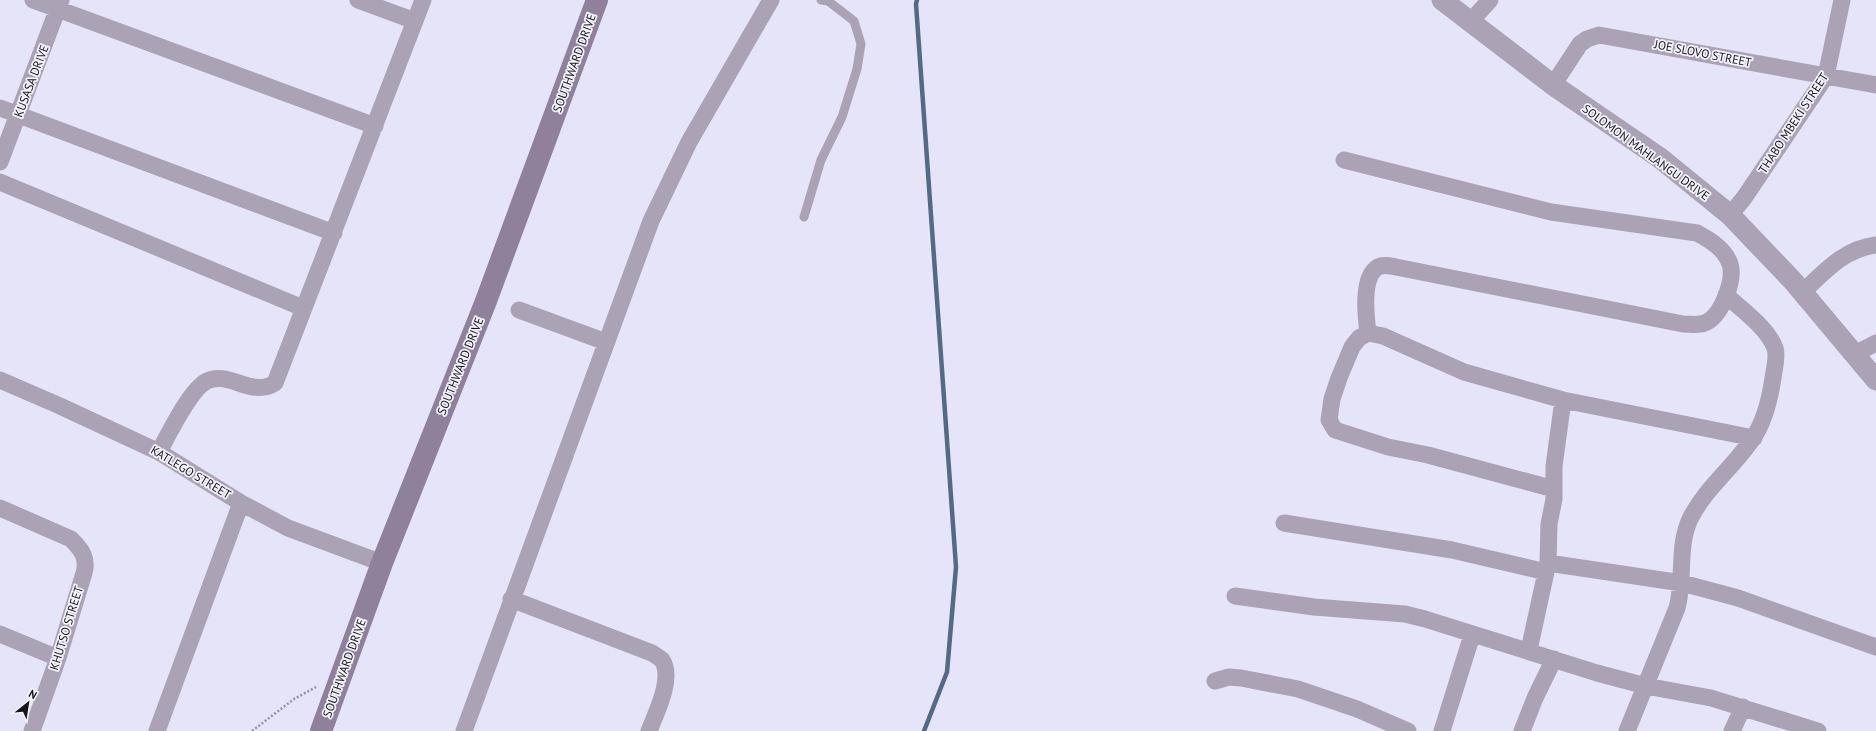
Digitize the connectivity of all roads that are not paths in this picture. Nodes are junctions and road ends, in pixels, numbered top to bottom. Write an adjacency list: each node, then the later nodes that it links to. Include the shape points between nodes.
1 (33, 0): 10 (street)
2 (358, 0): 11 (street)
3 (423, 0): 11 (street)
4 (597, 0): 43 (main road, SOUTHWARD DRIVE, via 486,301)
5 (772, 0): 31 (street, via 689,142 654,214)
6 (821, 0): 23 (lane, via 828,1 854,21 861,44 857,69 842,117 821,160)
7 (1442, 0): 12 (street, SOLOMON MAHLANGU DRIVE)
8 (1490, 0): 12 (street)
9 (1842, 0): 13 (street, THABO MBEKI STREET)
10 (60, 5): 17 (street, KUSASA DRIVE); 18 (street)
11 (415, 21): 18 (street)
12 (1470, 22): 14 (street, SOLOMON MAHLANGU DRIVE)
13 (1826, 76): 14 (street, JOE SLOVO STREET, via 1598,35 1580,44); 15 (street, JOE SLOVO STREET); 22 (street, THABO MBEKI STREET)
14 (1553, 85): 22 (street, SOLOMON MAHLANGU DRIVE, via 1660,158)
15 (1876, 85)
16 (0, 108): 17 (street)
17 (18, 115): 20 (street, KUSASA DRIVE); 24 (street)
18 (375, 126): 24 (street)
19 (1344, 160): 27 (street, via 1551,212 1696,233 1716,244 1730,264 1732,275)
20 (0, 162)
21 (0, 182): 28 (street)
22 (1730, 215): 26 (street, SOLOMON MAHLANGU DRIVE)
23 (804, 217)
24 (334, 233): 28 (street)
25 (1876, 245): 26 (street, via 1856,249 1845,255)
26 (1803, 292): 33 (street, SOLOMON MAHLANGU DRIVE)
27 (1726, 295): 30 (street, via 1718,311 1706,323 1683,324 1387,265 1379,266 1370,278 1366,300); 37 (street, via 1766,333 1775,349 1770,395)
28 (303, 308): 38 (street, via 275,383 267,388 260,388 229,380 207,380 192,394)
29 (519, 310): 31 (street)
30 (1368, 334): 36 (street, via 1383,336 1464,372); 39 (street, via 1359,338 1352,347 1339,378 1329,420 1334,430 1388,447 1428,455)
31 (606, 342): 47 (street)
32 (1876, 343): 33 (street)
33 (1854, 354): 35 (street, SOLOMON MAHLANGU DRIVE)
34 (0, 380): 38 (street, KATLEGO STREET)
35 (1876, 380)
36 (1563, 400): 37 (street); 39 (street)
37 (1754, 438): 45 (street, via 1703,496 1690,520 1682,557)
38 (159, 452): 40 (street, KATLEGO STREET)
39 (1554, 489): 44 (street)
40 (241, 503): 43 (street, KATLEGO STREET, via 288,528); 58 (street)
41 (0, 508): 52 (street, KHUTSO STREET, via 71,539 85,556 86,565)
42 (1284, 523): 44 (street)
43 (382, 563): 59 (main road, SOUTHWARD DRIVE)
44 (1547, 568): 45 (street); 51 (street)
45 (1682, 583): 50 (street, via 1738,598); 55 (street, via 1677,608)
46 (1235, 596): 49 (street, via 1314,607 1405,614)
47 (511, 599): 60 (street); 61 (street, via 652,653 661,659 665,667 665,687)
48 (0, 634): 52 (street)
49 (1472, 635): 51 (street); 63 (street)
50 (1876, 647)
51 (1529, 650): 53 (street)
52 (58, 658): 57 (street, KHUTSO STREET)
53 (1554, 659): 55 (street); 64 (street)
54 (1215, 681): 62 (street, via 1229,677 1241,678 1298,689 1357,709)
55 (1646, 686): 56 (street, via 1711,698); 65 (street)
56 (1743, 707): 66 (street); 67 (street)
57 (32, 731)
58 (156, 731)
59 (321, 731)
60 (464, 731)
61 (649, 731)
62 (1408, 731)
63 (1442, 731)
64 (1522, 731)
65 (1627, 731)
66 (1732, 731)
67 (1818, 731)

